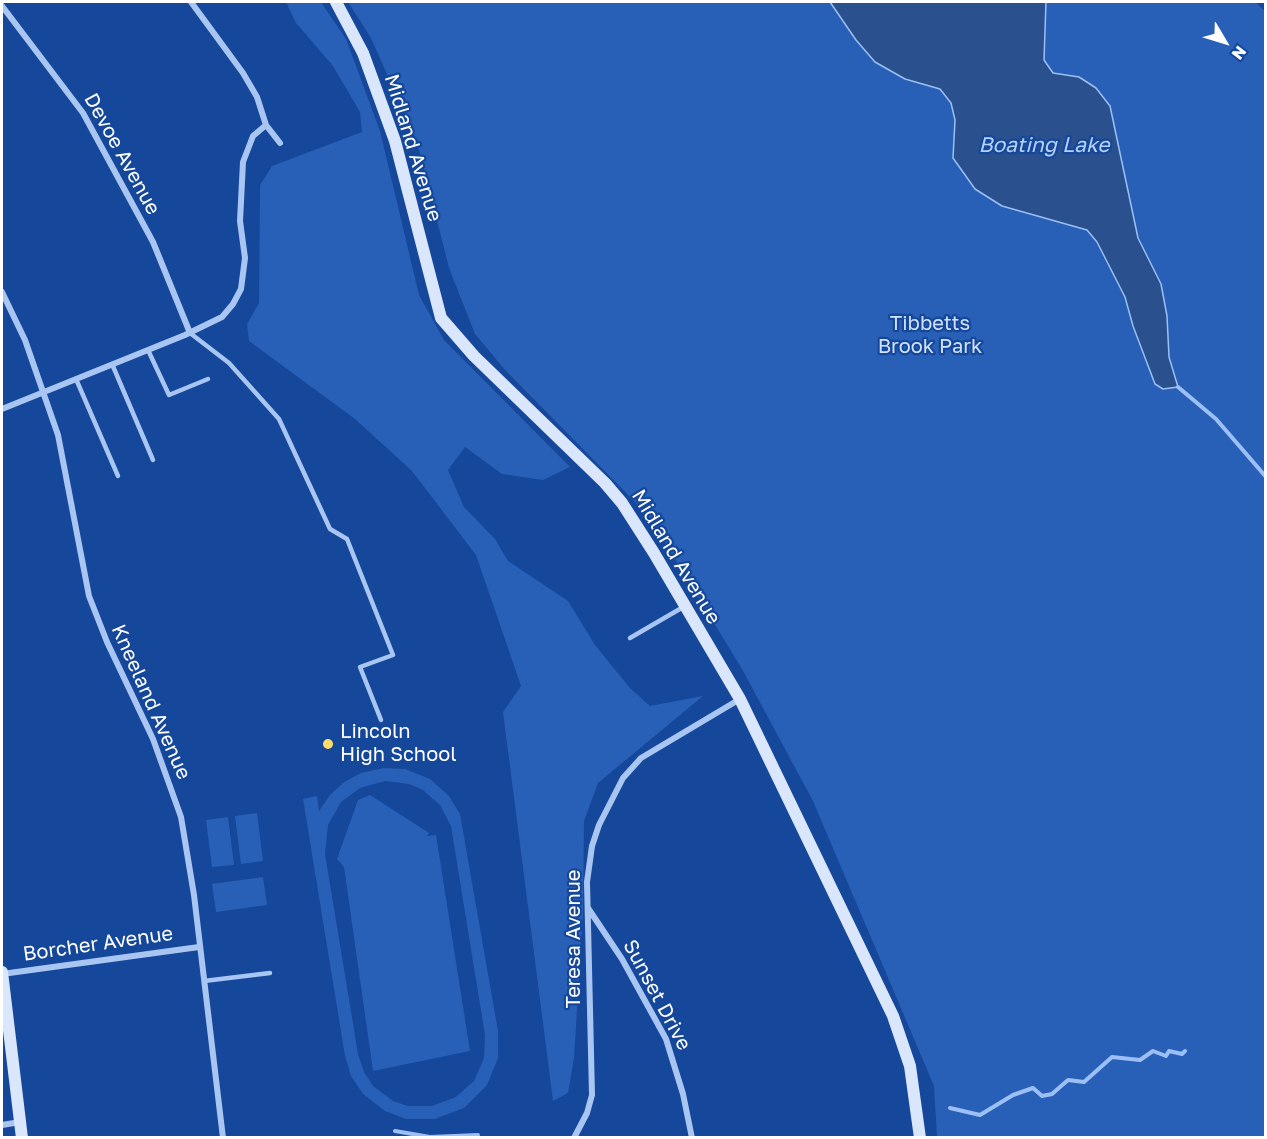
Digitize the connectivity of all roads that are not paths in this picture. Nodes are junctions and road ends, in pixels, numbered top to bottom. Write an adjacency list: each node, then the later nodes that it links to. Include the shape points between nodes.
1 (191, 2): 4 (street, via 243,73 257,97)
2 (336, 2): 16 (street, Midland Avenue, via 363,53 394,141 441,318 474,356 605,483 648,543)
3 (2, 6): 7 (street, Devoe Avenue, via 83,114 153,242)
4 (266, 125): 5 (street); 7 (street, via 253,136 243,162 240,221 245,258 241,289 222,317)
5 (280, 143)
6 (2, 292): 12 (street, Kneeland Avenue)
7 (190, 333): 8 (street); 19 (lane, via 229,363 279,419 330,529 347,538 393,655 360,667)
8 (148, 350): 9 (street); 11 (lane, via 169,395)
9 (112, 364): 10 (street); 14 (lane)
10 (76, 379): 12 (street); 15 (lane)
11 (208, 379)
12 (45, 392): 13 (street); 21 (street, Kneeland Avenue, via 58,435 89,596 153,739 181,817)
13 (2, 409)
14 (153, 460)
15 (118, 476)
16 (685, 606): 17 (lane); 18 (street, Midland Avenue)
17 (630, 638)
18 (740, 699): 20 (street, Teresa Avenue, via 641,758 623,778 604,810 592,846); 31 (street, Midland Avenue, via 892,1016 912,1076)
19 (381, 720)
20 (588, 908): 29 (street, Teresa Avenue, via 592,1095); 30 (street, Sunset Drive, via 622,959 666,1039)
21 (199, 947): 22 (street, Borcher Avenue); 24 (street, Kneeland Avenue)
22 (2, 973): 25 (street)
23 (270, 974): 24 (lane)
24 (204, 981): 28 (street, Kneeland Avenue)
25 (20, 1122): 26 (street); 27 (street)
26 (2, 1125)
27 (22, 1137)
28 (223, 1137)
29 (574, 1137)
30 (692, 1137)
31 (920, 1137)

